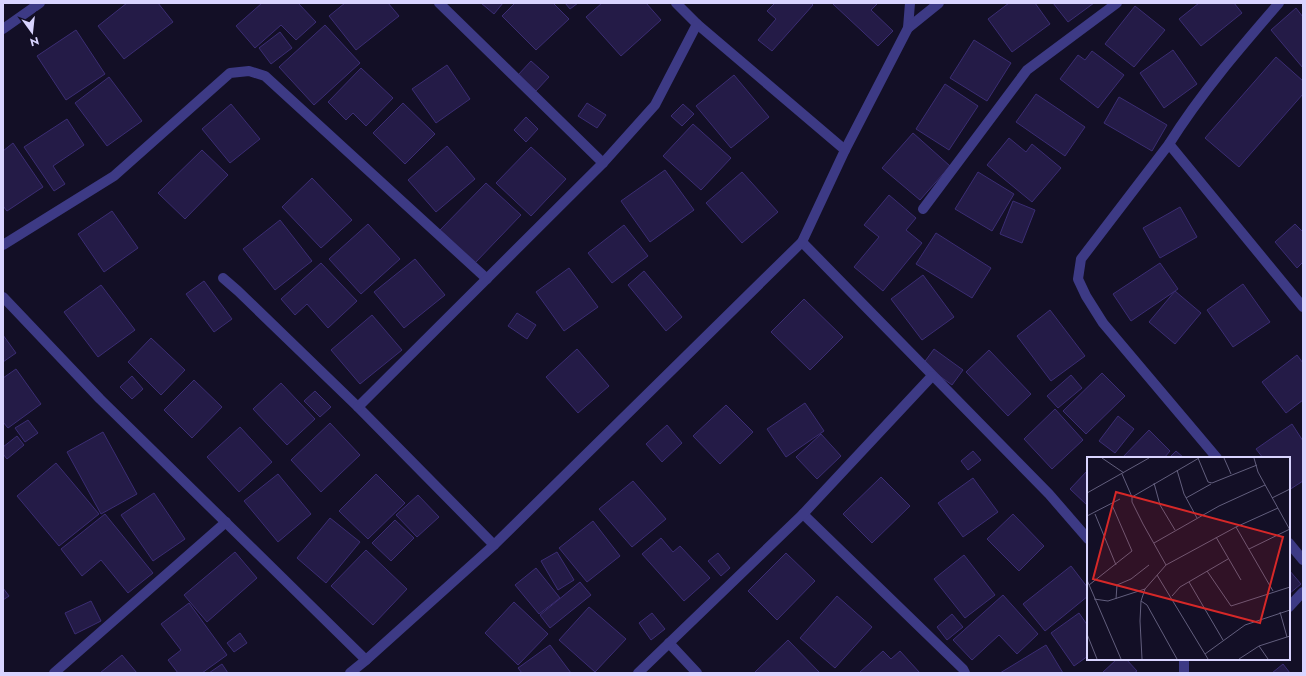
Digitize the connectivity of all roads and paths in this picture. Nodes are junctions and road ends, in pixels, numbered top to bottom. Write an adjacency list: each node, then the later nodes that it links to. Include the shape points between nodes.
1 (40, 3): 10 (street)
2 (439, 3): 13 (street)
3 (676, 3): 8 (street)
4 (910, 3): 9 (street)
5 (939, 3): 9 (street)
6 (1117, 3): 14 (street, via 1027,70)
7 (1279, 3): 11 (street, via 1224,67)
8 (697, 24): 12 (street); 13 (street, via 655,106)
9 (908, 28): 12 (street)
10 (3, 29)
11 (1169, 144): 20 (street); 23 (street, via 1080,259 1078,279 1103,323)
12 (845, 150): 15 (street)
13 (603, 163): 18 (street)
14 (923, 209)
15 (802, 242): 21 (street); 28 (street)
16 (3, 245): 18 (street, via 114,176 230,73 249,70 265,76)
17 (223, 278): 22 (street)
18 (487, 279): 22 (street)
19 (3, 298): 25 (street, via 100,399)
20 (1303, 307)
21 (932, 376): 24 (street); 26 (street, via 1049,494)
22 (358, 407): 28 (street)
23 (1216, 457)
24 (803, 514): 32 (street); 39 (street)
25 (226, 522): 33 (street); 35 (street)
26 (1087, 538)
27 (1290, 544): 29 (street)
28 (494, 545): 33 (street)
29 (1303, 560)
30 (1303, 592): 31 (street)
31 (1290, 606)
32 (669, 643): 37 (street); 38 (street)
33 (366, 660): 36 (street)
34 (1184, 660): 40 (street)
35 (54, 673)
36 (350, 673)
37 (638, 673)
38 (697, 673)
39 (965, 673)
40 (1184, 673)

